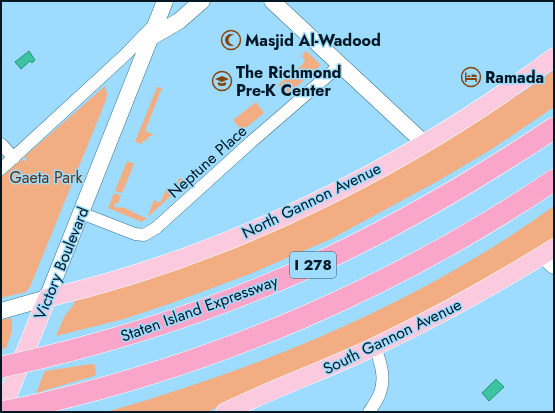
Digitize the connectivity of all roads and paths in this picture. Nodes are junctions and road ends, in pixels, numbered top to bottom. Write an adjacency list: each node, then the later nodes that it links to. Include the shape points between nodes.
1 (165, 1): 4 (main road, Victory Boulevard)
2 (202, 1): 4 (main road, via 179,21)
3 (272, 1): 6 (main road)
4 (152, 31): 10 (street); 13 (main road, Victory Boulevard)
5 (554, 57): 8 (main road, North Gannon Avenue, via 500,96)
6 (340, 65): 8 (main road); 13 (street, Neptune Place, via 156,228 144,235 135,234)
7 (554, 128): 18 (highway, Staten Island Expressway / I 278, via 452,193 312,265 253,291 164,324)
8 (424, 143): 15 (main road, North Gannon Avenue, via 322,198 216,245 130,275)
9 (1, 144): 10 (street)
10 (14, 158): 11 (street)
11 (1, 168)
12 (554, 180): 21 (highway, I 278, bridge, via 436,252 380,281 265,333 185,363 126,381)
13 (81, 213): 15 (main road, Victory Boulevard)
14 (550, 256): 17 (main road, South Gannon Avenue)
15 (47, 298): 16 (main road); 21 (main road, Victory Boulevard)
16 (1, 311)
17 (375, 346): 22 (main road, South Gannon Avenue); 23 (street, via 383,379 380,393)
18 (44, 358): 19 (highway, bridge); 20 (highway, Staten Island Expressway / I 278, bridge)
19 (1, 361)
20 (1, 368)
21 (1, 412)
22 (225, 412)
23 (369, 412)

